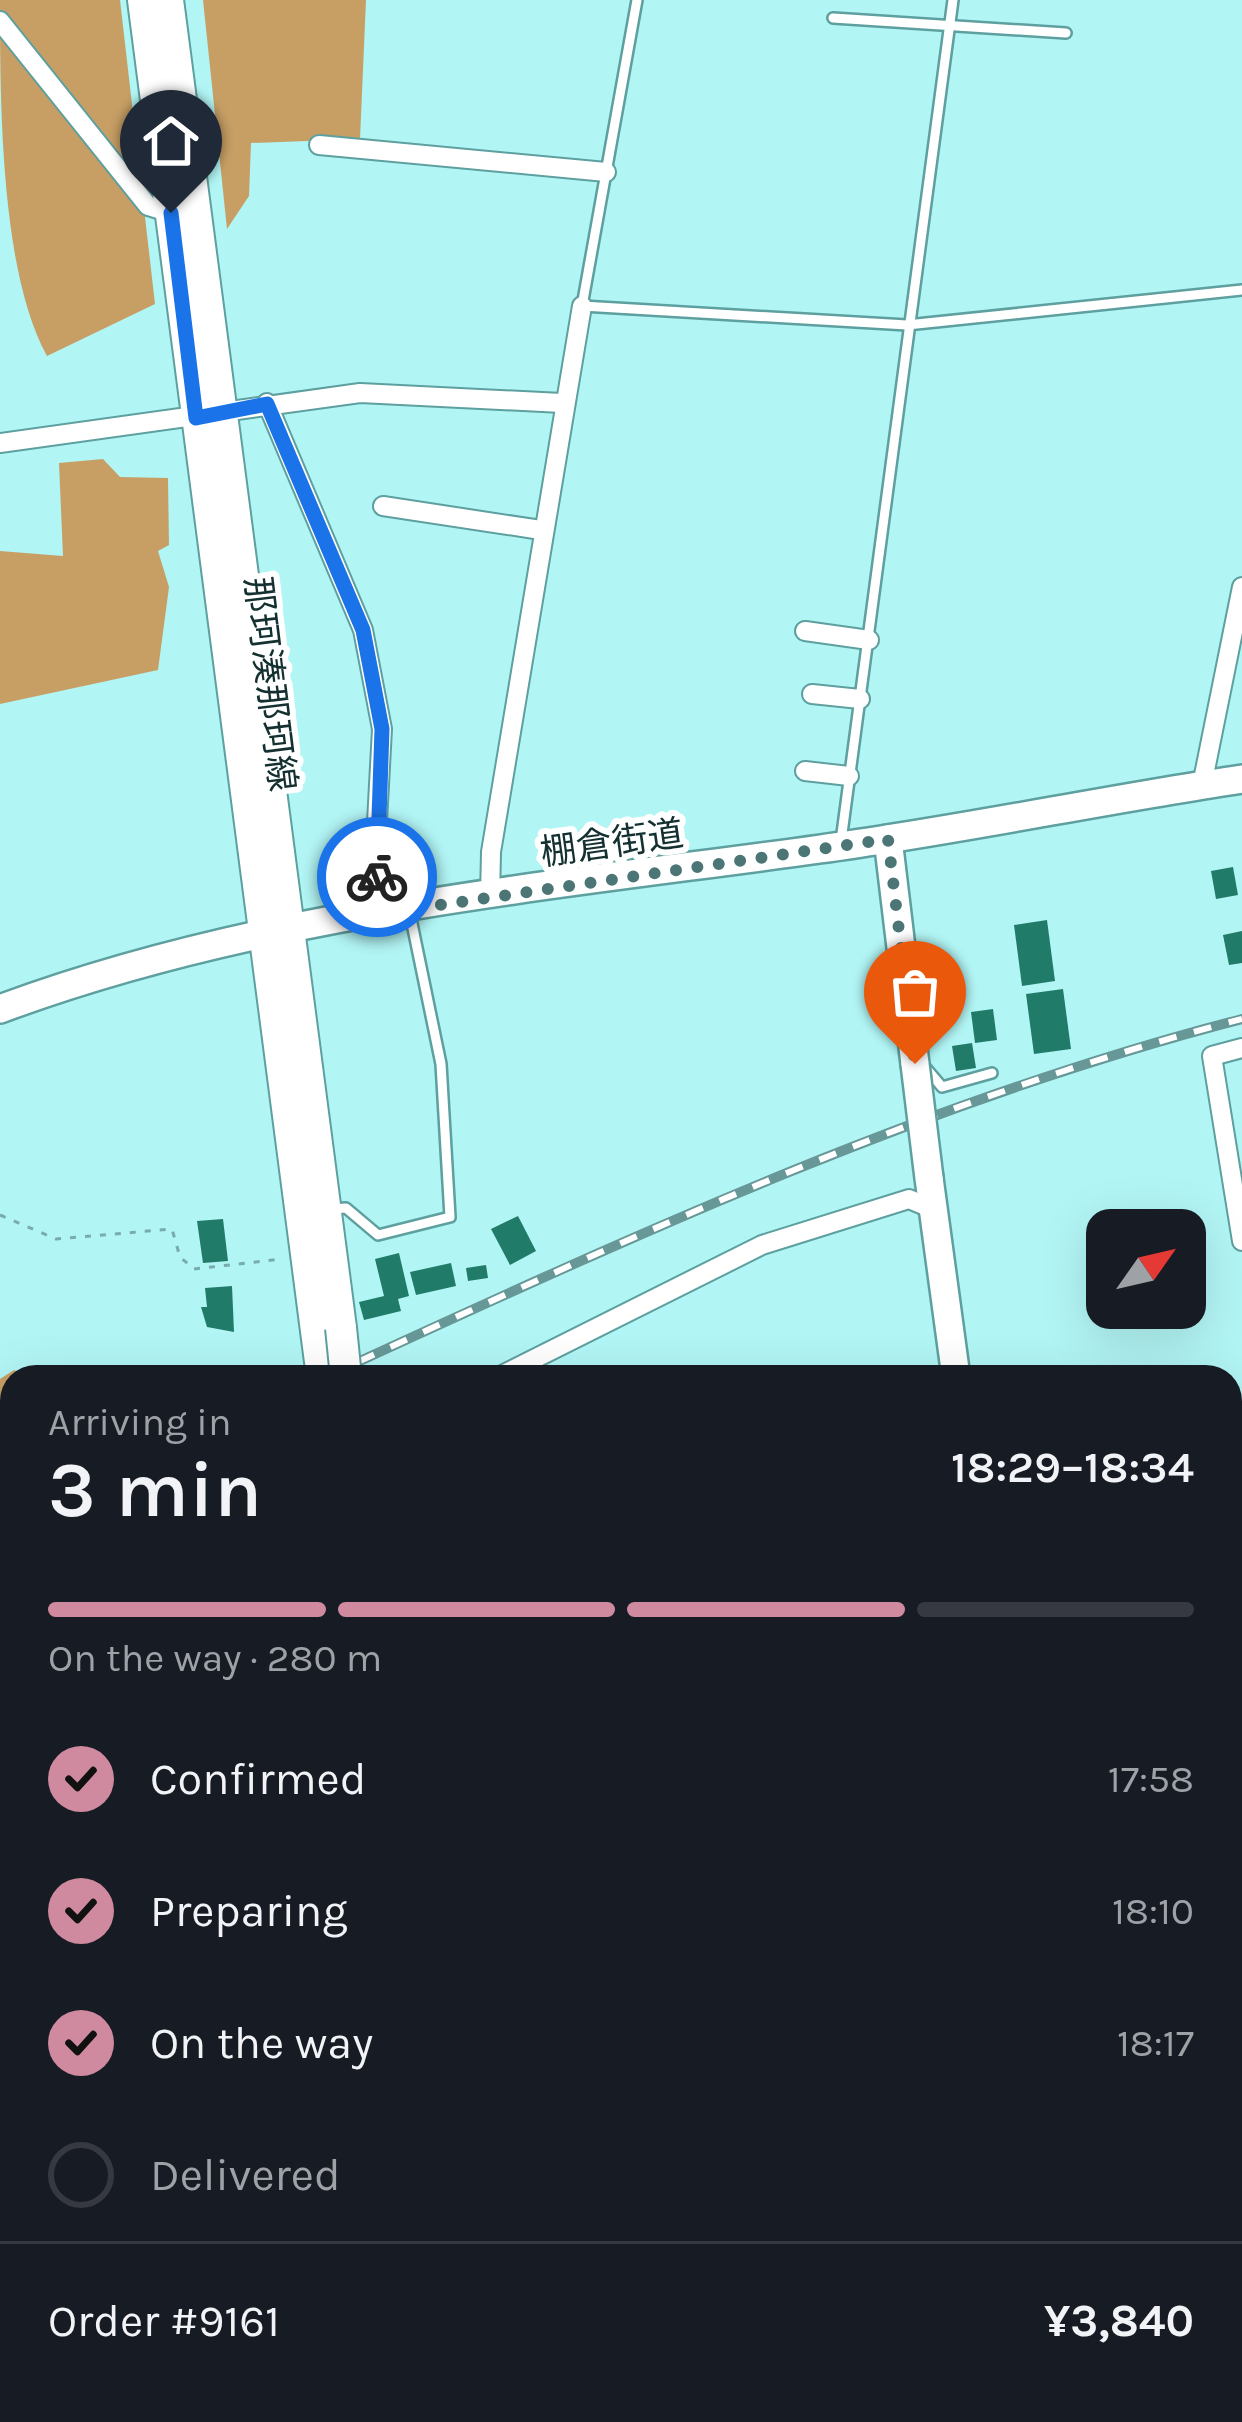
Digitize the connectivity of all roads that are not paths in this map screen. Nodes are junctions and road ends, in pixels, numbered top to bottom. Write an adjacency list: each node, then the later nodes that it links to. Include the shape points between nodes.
1 (143, 0): 11 (main road, 那珂湊那珂線)
2 (168, 0): 17 (main road, 那珂湊那珂線)
3 (638, 0): 10 (lane)
4 (952, 0): 7 (lane)
5 (832, 18): 7 (lane)
6 (0, 21): 11 (street, via 148,206)
7 (949, 28): 8 (lane); 14 (lane)
8 (1066, 33)
9 (320, 145): 10 (street)
10 (606, 172): 13 (lane)
11 (171, 213): 17 (main road, 那珂湊那珂線)
12 (1242, 290): 14 (lane)
13 (582, 306): 14 (lane); 15 (street)
14 (907, 325): 23 (lane)
15 (562, 403): 16 (street, via 360,393); 20 (street)
16 (267, 404): 17 (street); 34 (street, via 363,630 382,729)
17 (208, 414): 18 (street); 35 (main road, 那珂湊那珂線)
18 (0, 443)
19 (382, 506): 20 (street)
20 (541, 530): 32 (street)
21 (1242, 587): 29 (street)
22 (805, 631): 23 (street)
23 (869, 640): 25 (lane)
24 (812, 694): 25 (street)
25 (860, 699): 27 (lane)
26 (805, 772): 27 (street)
27 (849, 776): 31 (lane)
28 (1242, 779): 29 (street, 棚倉街道)
29 (1202, 785): 30 (street, 棚倉街道)
30 (888, 839): 31 (street, 棚倉街道); 38 (street)
31 (841, 847): 32 (street, 棚倉街道)
32 (490, 897): 33 (street, 棚倉街道)
33 (409, 909): 34 (street, 棚倉街道); 40 (lane, via 441,1064 450,1217 378,1235 346,1208)
34 (372, 915): 35 (street, 棚倉街道)
35 (275, 930): 36 (street, 棚倉街道, via 81,979); 40 (main road, 那珂湊那珂線); 43 (main road, 那珂湊那珂線)
36 (0, 1010)
37 (1242, 1048): 42 (street, via 1212,1056)
38 (914, 1055): 39 (lane, via 942,1087); 41 (street, bridge)
39 (992, 1072)
40 (325, 1209): 43 (main road, 那珂湊那珂線)
41 (933, 1209): 46 (street, via 909,1199 762,1245); 47 (street)
42 (1242, 1240)
43 (328, 1329): 44 (main road, 那珂湊那珂線); 45 (main road, 那珂湊那珂線, bridge)
44 (324, 1365)
45 (342, 1365)
46 (522, 1365)
47 (954, 1365)

